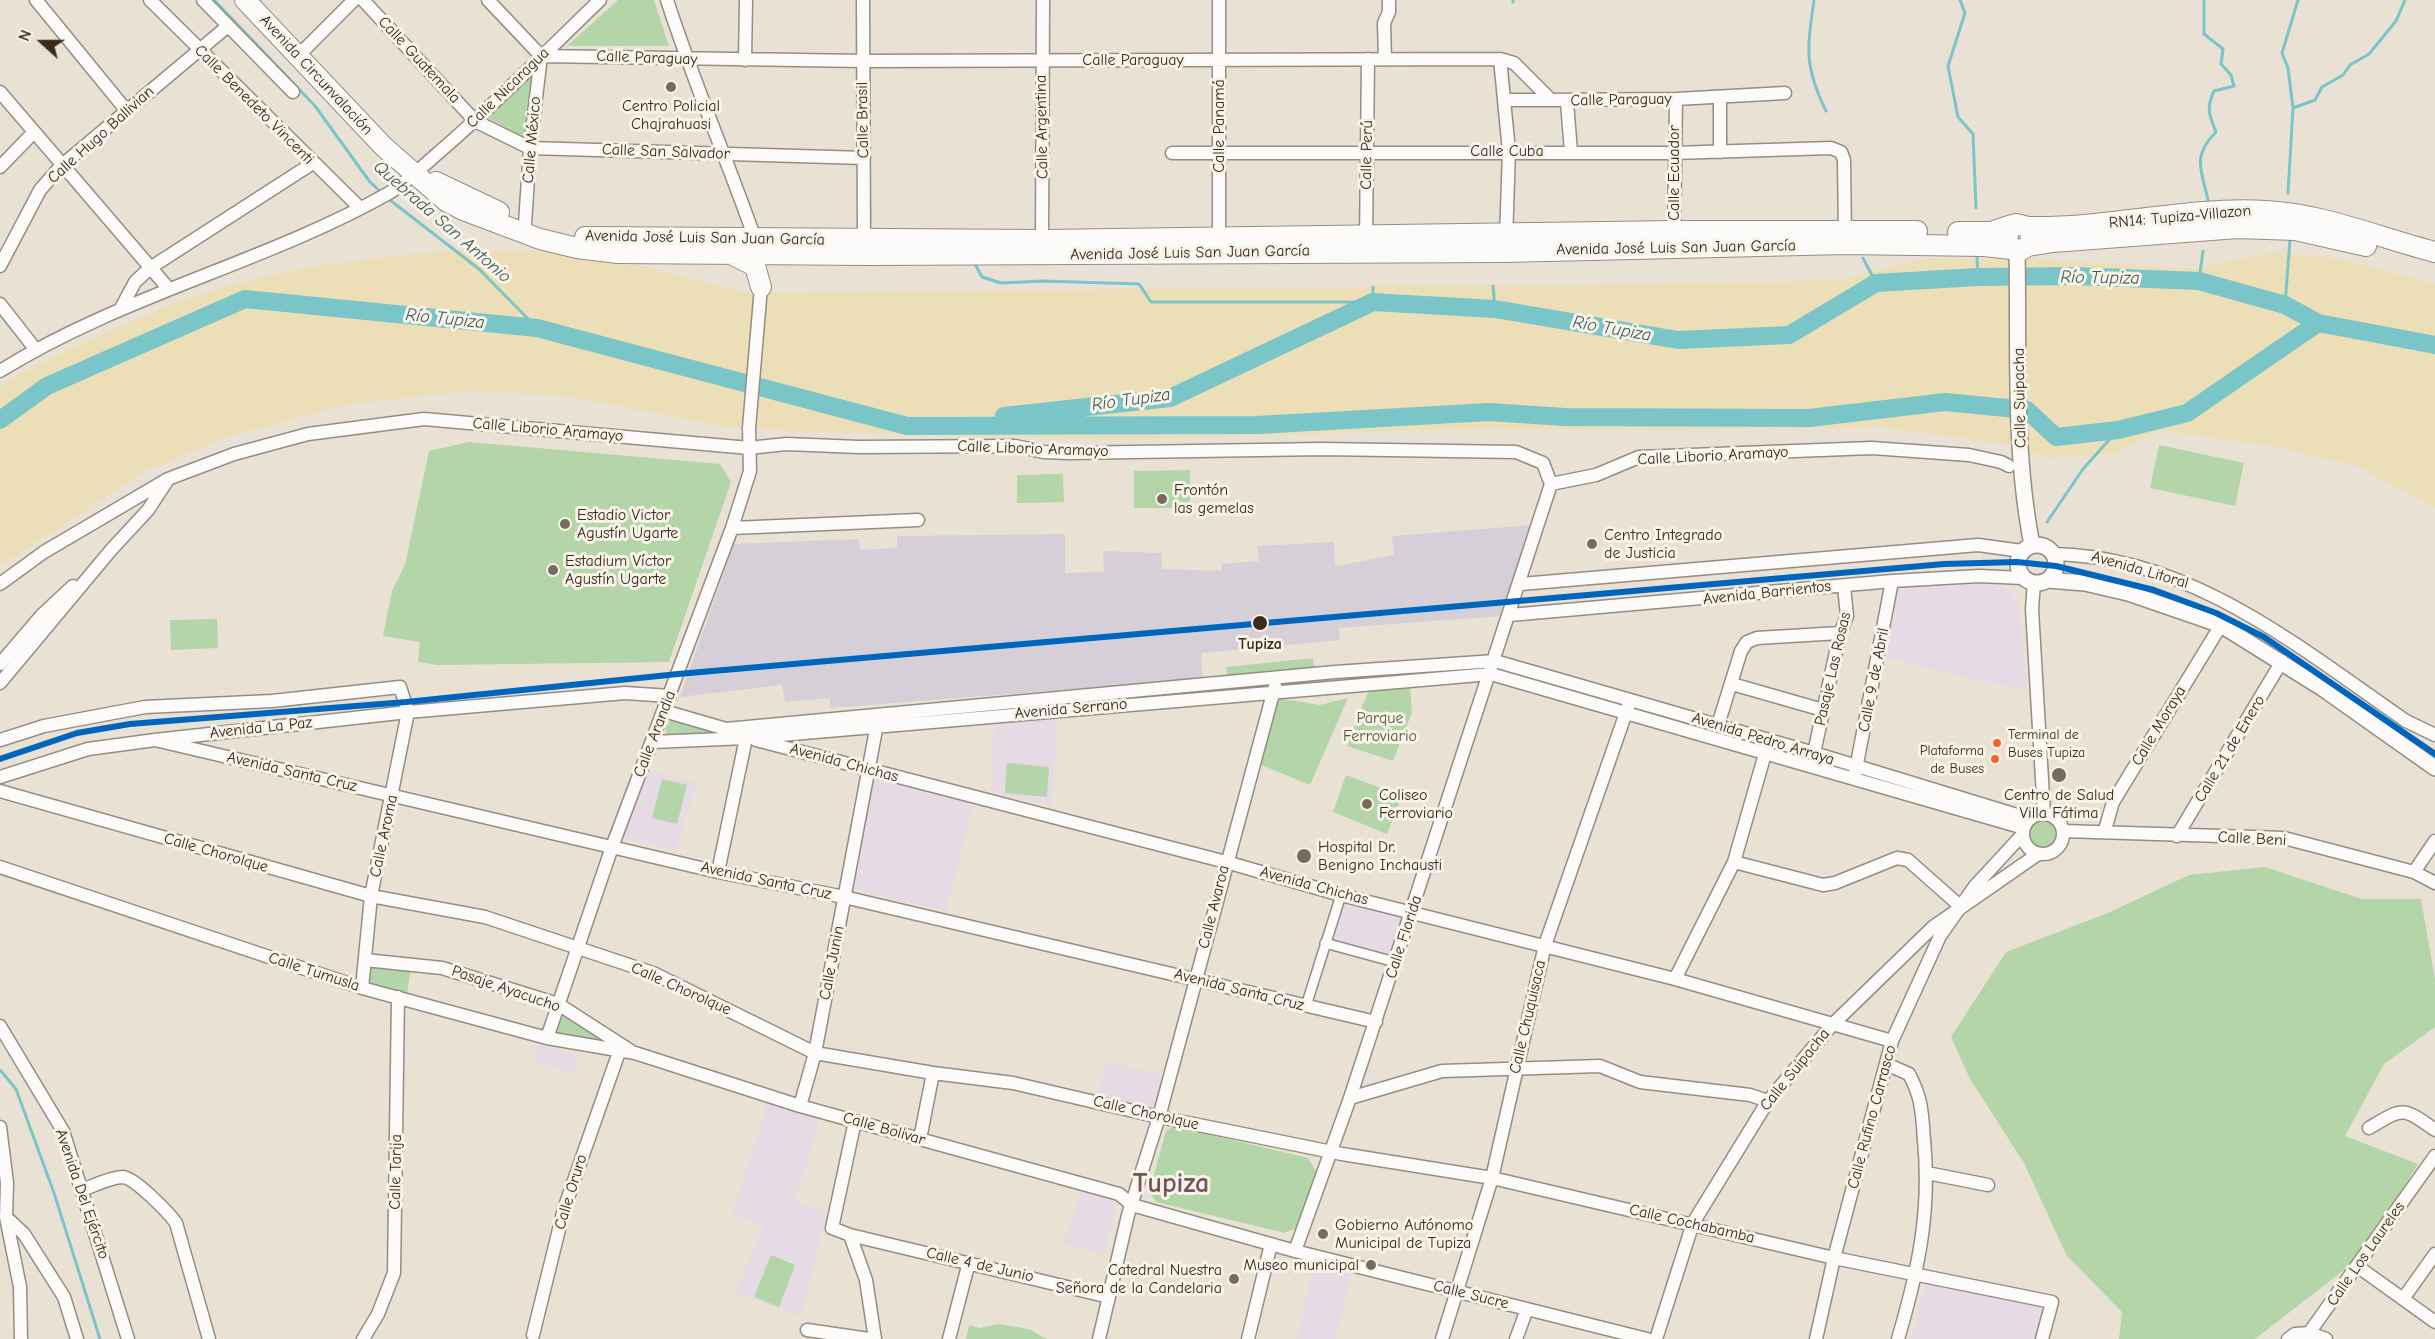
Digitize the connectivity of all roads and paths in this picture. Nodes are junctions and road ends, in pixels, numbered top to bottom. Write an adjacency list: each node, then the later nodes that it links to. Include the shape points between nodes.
1 (36, 0): 35 (street)
2 (150, 0): 16 (street, Calle Benedeto Vincenti)
3 (203, 0): 15 (street)
4 (244, 0): 17 (highway, Avenida Circunvalación)
5 (354, 0): 17 (street)
6 (363, 0): 36 (street, Calle Guatemala)
7 (488, 0): 18 (street)
8 (667, 0): 22 (street)
9 (746, 0): 23 (street)
10 (864, 0): 26 (street, Calle Brasil)
11 (1043, 0): 24 (street, Calle Argentina)
12 (1220, 0): 25 (street, Calle Panamá)
13 (1389, 0): 20 (street, via 1384,23)
14 (593, 2): 18 (street, Calle Nicaragua)
15 (228, 26): 16 (street, Calle Hugo Ballivian); 28 (street)
16 (199, 50): 35 (street, Calle Hugo Ballivian); 48 (street, Calle Benedeto Vincenti)
17 (298, 56): 51 (highway, Avenida Circunvalación)
18 (541, 56): 22 (street, Calle Paraguay); 36 (street, Calle Nicaragua); 38 (street, Calle México)
19 (1368, 59): 20 (street, Calle Paraguay); 25 (street, Calle Paraguay); 41 (street, Calle Perú)
20 (1385, 59): 21 (street, Calle Paraguay)
21 (1500, 59): 32 (street); 33 (street, Calle Paraguay, via 1514,63)
22 (687, 60): 23 (street, Calle Paraguay); 46 (street)
23 (745, 60): 26 (street, Calle Paraguay)
24 (1041, 60): 25 (street, Calle Paraguay); 26 (street, Calle Paraguay); 63 (street, Calle Argentina)
25 (1219, 60): 40 (street, Calle Panamá)
26 (863, 61): 47 (street, Calle Brasil)
27 (0, 92): 37 (street)
28 (293, 92)
29 (1785, 93): 30 (street, Calle Paraguay)
30 (1720, 97): 31 (street, Calle Paraguay); 43 (street)
31 (1676, 99): 34 (street, Calle Paraguay); 45 (street, Calle Ecuador)
32 (1504, 100): 33 (street); 39 (street)
33 (1551, 100): 34 (street, Calle Paraguay)
34 (1567, 102): 42 (street)
35 (126, 110): 49 (street, Calle Hugo Ballivian)
36 (475, 121): 38 (street, Calle San Salvador); 51 (street, Calle Nicaragua)
37 (33, 133): 49 (street); 50 (street)
38 (530, 148): 46 (street, Calle San Salvador); 53 (street, Calle México)
39 (1509, 151): 41 (street, Calle Cuba); 42 (street, Calle Cuba); 61 (street)
40 (1219, 152): 41 (street, Calle Cuba); 44 (street, Calle Cuba); 62 (street, Calle Panamá)
41 (1367, 152): 60 (street, Calle Perú)
42 (1571, 152): 45 (street, Calle Cuba)
43 (1720, 152): 45 (street, Calle Cuba); 55 (street, Calle Cuba, via 1831,148 1841,152)
44 (1172, 153)
45 (1673, 153): 59 (street, Calle Ecuador)
46 (726, 154): 47 (street, Calle San Salvador); 56 (street)
47 (864, 158): 58 (street, Calle Brasil)
48 (313, 163): 52 (street, Calle Benedeto Vincenti); 69 (street)
49 (61, 166): 67 (street, Calle Hugo Ballivian, via 40,190); 69 (street)
50 (0, 167)
51 (414, 174): 52 (street, Calle Nicaragua); 53 (highway, Avenida José Luis San Juan García); 64 (highway, Avenida José Luis San Juan García, via 463,210 540,239 618,253)
52 (360, 208): 71 (street, Calle Nicaragua)
53 (525, 224): 56 (highway, Avenida José Luis San Juan García, via 561,234 599,238)
54 (2317, 227): 57 (highway, RN14: Tupiza-Villazon, via 2266,210 2234,220 2061,228); 65 (highway, RN14: Tupiza-Villazon); 68 (highway, RN14: Tupiza-Villazon)
55 (1845, 237): 57 (highway, Avenida José Luis San Juan García, via 1991,232); 59 (highway, Avenida José Luis San Juan García)
56 (755, 239): 58 (highway, Avenida José Luis San Juan García)
57 (2020, 239): 82 (street, Calle Suipacha)
58 (864, 240): 63 (highway, Avenida José Luis San Juan García)
59 (1674, 240): 61 (highway, Avenida José Luis San Juan García)
60 (1366, 243): 61 (highway, Avenida José Luis San Juan García); 62 (highway, Avenida José Luis San Juan García)
61 (1505, 244)
62 (1220, 245): 63 (highway, Avenida José Luis San Juan García)
63 (1042, 247): 66 (highway, Avenida José Luis San Juan García)
64 (722, 252): 66 (highway, Avenida José Luis San Juan García); 70 (highway, via 755,266)
65 (2435, 252)
66 (796, 254): 70 (highway, via 780,258 770,266)
67 (0, 266)
68 (2435, 266)
69 (150, 268): 71 (street); 73 (street, via 135,282)
70 (761, 287): 76 (street, Calle Arandia)
71 (168, 288): 73 (street, Calle Nicaragua)
72 (0, 304): 74 (street)
73 (120, 310): 74 (street, Calle Nicaragua)
74 (36, 350): 75 (street, Calle Nicaragua)
75 (1, 369)
76 (749, 447): 78 (street, Calle Liborio Aramayo, via 424,419 308,434 234,454); 79 (street, Calle Liborio Aramayo, via 1015,446 1069,453 1323,449 1516,452 1543,463); 81 (street, Calle Arandia, via 750,471)
77 (2009, 466): 79 (street, Calle Liborio Aramayo, via 1969,455 1872,448 1639,457 1596,475)
78 (168, 479): 83 (street, via 148,510); 87 (street, Calle Liborio Aramayo, via 44,552)
79 (1551, 484): 88 (street, Calle Florida)
80 (918, 520): 81 (street)
81 (732, 528): 101 (street, Calle Arandia)
82 (2027, 548): 84 (street, via 2045,546); 85 (street, via 2017,562); 88 (street, Avenida Barrientos, via 1978,545)
83 (111, 550): 95 (street, via 42,615); 97 (street)
84 (2053, 554): 85 (street, via 2056,566); 109 (street, Avenida Litoral, via 2081,554 2147,570 2213,594 2406,721)
85 (2035, 580): 86 (street, Avenida Barrientos, via 1979,576); 91 (street, Avenida Barrientos, via 2085,583 2128,592); 121 (street, via 2032,609)
86 (1892, 581): 89 (street, Avenida Barrientos); 117 (street, Calle 9 de Abril)
87 (0, 584)
88 (1521, 584): 90 (street, Calle Florida)
89 (1844, 586): 90 (street, Avenida Barrientos); 92 (street, Pasaje Las Rosas, via 1847,616)
90 (1510, 615): 93 (street, Calle Florida)
91 (2221, 625): 94 (street, Avenida Barrientos); 123 (street, Calle Moraya, via 2113,802)
92 (1840, 633): 98 (street, via 1757,638 1747,642); 103 (street, Pasaje Las Rosas)
93 (1495, 661): 96 (street, Calle Florida); 99 (street, Avenida Serrano, via 1335,672); 102 (street, Avenida Pedro Arraya)
94 (2282, 661): 115 (street, Avenida Barrientos); 125 (street, Calle 21 de Enero)
95 (0, 664)
96 (1491, 674): 99 (street, Avenida Serrano); 102 (street, Avenida Pedro Arraya); 139 (street, Calle Florida)
97 (0, 683)
98 (1732, 684): 103 (street); 107 (street)
99 (1275, 685): 106 (street, Avenida Serrano); 129 (street, Calle Avaroa)
100 (400, 687): 105 (street, Calle Aroma); 110 (street, Avenida La Paz, via 272,701 145,707 44,726)
101 (670, 696): 104 (street, Calle Arandia); 105 (street, Avenida La Paz, via 625,693)
102 (1629, 706): 107 (street, Avenida Pedro Arraya); 113 (street, Avenida Pedro Arraya); 141 (street, Calle Chuquisaca)
103 (1823, 710): 114 (street, Pasaje Las Rosas)
104 (664, 711): 108 (street, Avenida Serrano); 112 (street, Calle Arandia)
105 (408, 712): 111 (street, Avenida La Paz); 120 (street, Calle Aroma)
106 (878, 719): 108 (street, Avenida Serrano); 116 (street, Calle Junin)
107 (1718, 725): 113 (street, Avenida Pedro Arraya)
108 (746, 733): 112 (street, Avenida Serrano); 116 (street, Avenida Chichas); 132 (street)
109 (2435, 735)
110 (0, 740)
111 (155, 740): 118 (street, Avenida La Paz, via 88,749); 120 (street, Avenida Santa Cruz)
112 (652, 742): 127 (street, Calle Arandia)
113 (1767, 747): 114 (street, Avenida Pedro Arraya); 117 (street, Avenida Pedro Arraya); 130 (street)
114 (1814, 753): 117 (street, Avenida Pedro Arraya)
115 (2435, 768)
116 (869, 770): 129 (street, Avenida Chichas); 137 (street, Calle Junin)
117 (1856, 773): 122 (street, Avenida Pedro Arraya)
118 (0, 777)
119 (0, 791): 136 (street, Calle Chorolque)
120 (393, 795): 127 (street, Avenida Santa Cruz); 136 (street, Calle Aroma)
121 (2044, 814): 122 (street); 124 (street, via 2056,819)
122 (2025, 827): 128 (street, via 2027,847); 138 (street, Calle Suipacha)
123 (2105, 830): 124 (street, Calle Beni); 125 (street, Calle Beni)
124 (2063, 831): 128 (street, via 2056,849)
125 (2177, 836): 133 (street, Calle Beni, via 2284,838)
126 (2435, 841): 133 (street)
127 (612, 847): 132 (street, Avenida Santa Cruz); 142 (street, Calle Arandia)
128 (2038, 854): 138 (street, Calle Suipacha)
129 (1226, 862): 135 (street, Avenida Chichas); 145 (street, Calle Avaroa)
130 (1734, 862): 138 (street, via 1823,885 1898,858 1908,860); 146 (street)
131 (0, 867): 147 (street, Calle Tumusla)
132 (718, 872): 137 (street, Avenida Santa Cruz)
133 (2414, 872): 134 (street, Calle Beni)
134 (2435, 883)
135 (1341, 895): 139 (street, Avenida Chichas); 140 (street)
136 (371, 896): 142 (street, Calle Chorolque, via 486,917); 143 (street, Calle Aroma)
137 (844, 897): 145 (street, Avenida Santa Cruz); 158 (street, Calle Junin)
138 (1960, 906): 152 (street, Calle Suipacha, via 1932,927); 155 (street, Calle Rufino Carrasco, via 1940,936)
139 (1412, 912): 141 (street, Avenida Chichas); 144 (street, Calle Florida)
140 (1325, 943): 144 (street); 150 (street)
141 (1545, 945): 146 (street, Avenida Chichas); 160 (street, Calle Chuquisaca)
142 (576, 948): 149 (street, Calle Arandia); 158 (street, Calle Chorolque, via 653,973)
143 (365, 960): 147 (street, Calle Aroma); 149 (street, Pasaje Ayacucho, via 442,968)
144 (1395, 962): 151 (street, Calle Florida)
145 (1196, 979): 150 (street, Avenida Santa Cruz); 165 (street, Calle Avaroa)
146 (1675, 979): 152 (street, Avenida Chichas)
147 (362, 988): 148 (street, Calle Tumusla)
148 (398, 997): 154 (street, Calle Tumusla); 200 (street, Calle Tarija, via 394,1273 382,1306)
149 (558, 1004): 154 (street, Calle Arandia); 157 (street, Pasaje Ayacucho)
150 (1306, 1006): 151 (street, Avenida Santa Cruz)
151 (1376, 1023): 162 (street, Calle Florida)
152 (1832, 1025): 155 (street, Avenida Chichas); 163 (street, Calle Suipacha)
153 (0, 1026): 176 (street, Avenida Del Ejército, via 63,1131)
154 (547, 1038): 156 (street, Calle Tumusla)
155 (1892, 1041): 159 (street, Calle Rufino Carrasco)
156 (619, 1052): 157 (street, Calle Tumusla); 194 (street, Calle Oruro, via 564,1209)
157 (635, 1053): 164 (street, Calle Bolivar)
158 (815, 1053): 161 (street, Calle Chorolque); 164 (street, Calle Junin)
159 (1886, 1064): 173 (street, via 1909,1074 1920,1094); 184 (street, Calle Rufino Carrasco)
160 (1517, 1069): 162 (street, via 1442,1071); 163 (street, via 1600,1066 1640,1082 1750,1095); 174 (street, Calle Chuquisaca)
161 (933, 1073): 165 (street, Calle Chorolque, via 1014,1083); 170 (street)
162 (1350, 1098): 171 (street, Calle Florida)
163 (1768, 1101): 179 (street, Calle Suipacha)
164 (800, 1106): 166 (street, Calle Bolivar)
165 (1159, 1117): 171 (street, Calle Chorolque); 177 (street, Calle Avaroa)
166 (855, 1121): 170 (street, Calle Bolivar); 180 (street, via 832,1228)
167 (0, 1127): 178 (street, via 7,1183)
168 (2368, 1128): 169 (street, via 2397,1111 2411,1113)
169 (2435, 1130)
170 (920, 1139): 177 (street, Calle Bolivar, via 1119,1194)
171 (1330, 1152): 174 (street, Calle Cochabamba); 182 (street, Calle Florida)
172 (2435, 1156): 186 (street, Calle Los Laureles)
173 (1927, 1173): 175 (street); 187 (street, via 1927,1209)
174 (1492, 1178): 179 (street, Calle Cochabamba); 188 (street, Calle Chuquisaca)
175 (1988, 1185)
176 (82, 1190): 196 (street, via 122,1177 131,1180 169,1214 176,1223); 199 (street, Avenida Del Ejército)
177 (1132, 1205): 181 (street, Calle Bolivar); 189 (street, Calle Avaroa)
178 (3, 1219): 197 (street, via 20,1287); 198 (street, via 24,1234 64,1297)
179 (1693, 1223): 184 (street, Calle Cochabamba); 209 (street, Calle Suipacha)
180 (850, 1235): 185 (street, Calle 4 de Junio); 202 (street, via 866,1281)
181 (1271, 1244): 182 (street, Calle Sucre); 205 (street)
182 (1295, 1251): 188 (street, Calle Sucre)
183 (2435, 1254): 190 (street)
184 (1834, 1258): 187 (street, Calle Cochabamba); 210 (street, Calle Rufino Carrasco)
185 (969, 1262): 189 (street, Calle 4 de Junio); 203 (street)
186 (2357, 1266): 190 (street); 195 (street, Calle Los Laureles)
187 (1916, 1276): 211 (street); 212 (street, Calle Cochabamba, via 2052,1302)
188 (1458, 1293): 191 (street, Calle Sucre); 206 (street, Calle Chuquisaca)
189 (1109, 1297): 204 (street, Calle Avaroa)
190 (2403, 1299): 192 (street)
191 (1527, 1309): 207 (street); 208 (street, Calle Sucre)
192 (2435, 1322)
193 (807, 1330): 201 (street)
194 (533, 1335)
195 (2307, 1336): 213 (street, via 2295,1334); 214 (street)
196 (210, 1337)
197 (21, 1339)
198 (77, 1339)
199 (128, 1339)
200 (363, 1339)
201 (869, 1339)
202 (875, 1339)
203 (950, 1339)
204 (1099, 1339)
205 (1248, 1339)
206 (1442, 1339)
207 (1516, 1339)
208 (1647, 1339)
209 (1656, 1339)
210 (1816, 1339)
211 (1898, 1339)
212 (2042, 1339)
213 (2288, 1339)
214 (2326, 1339)

